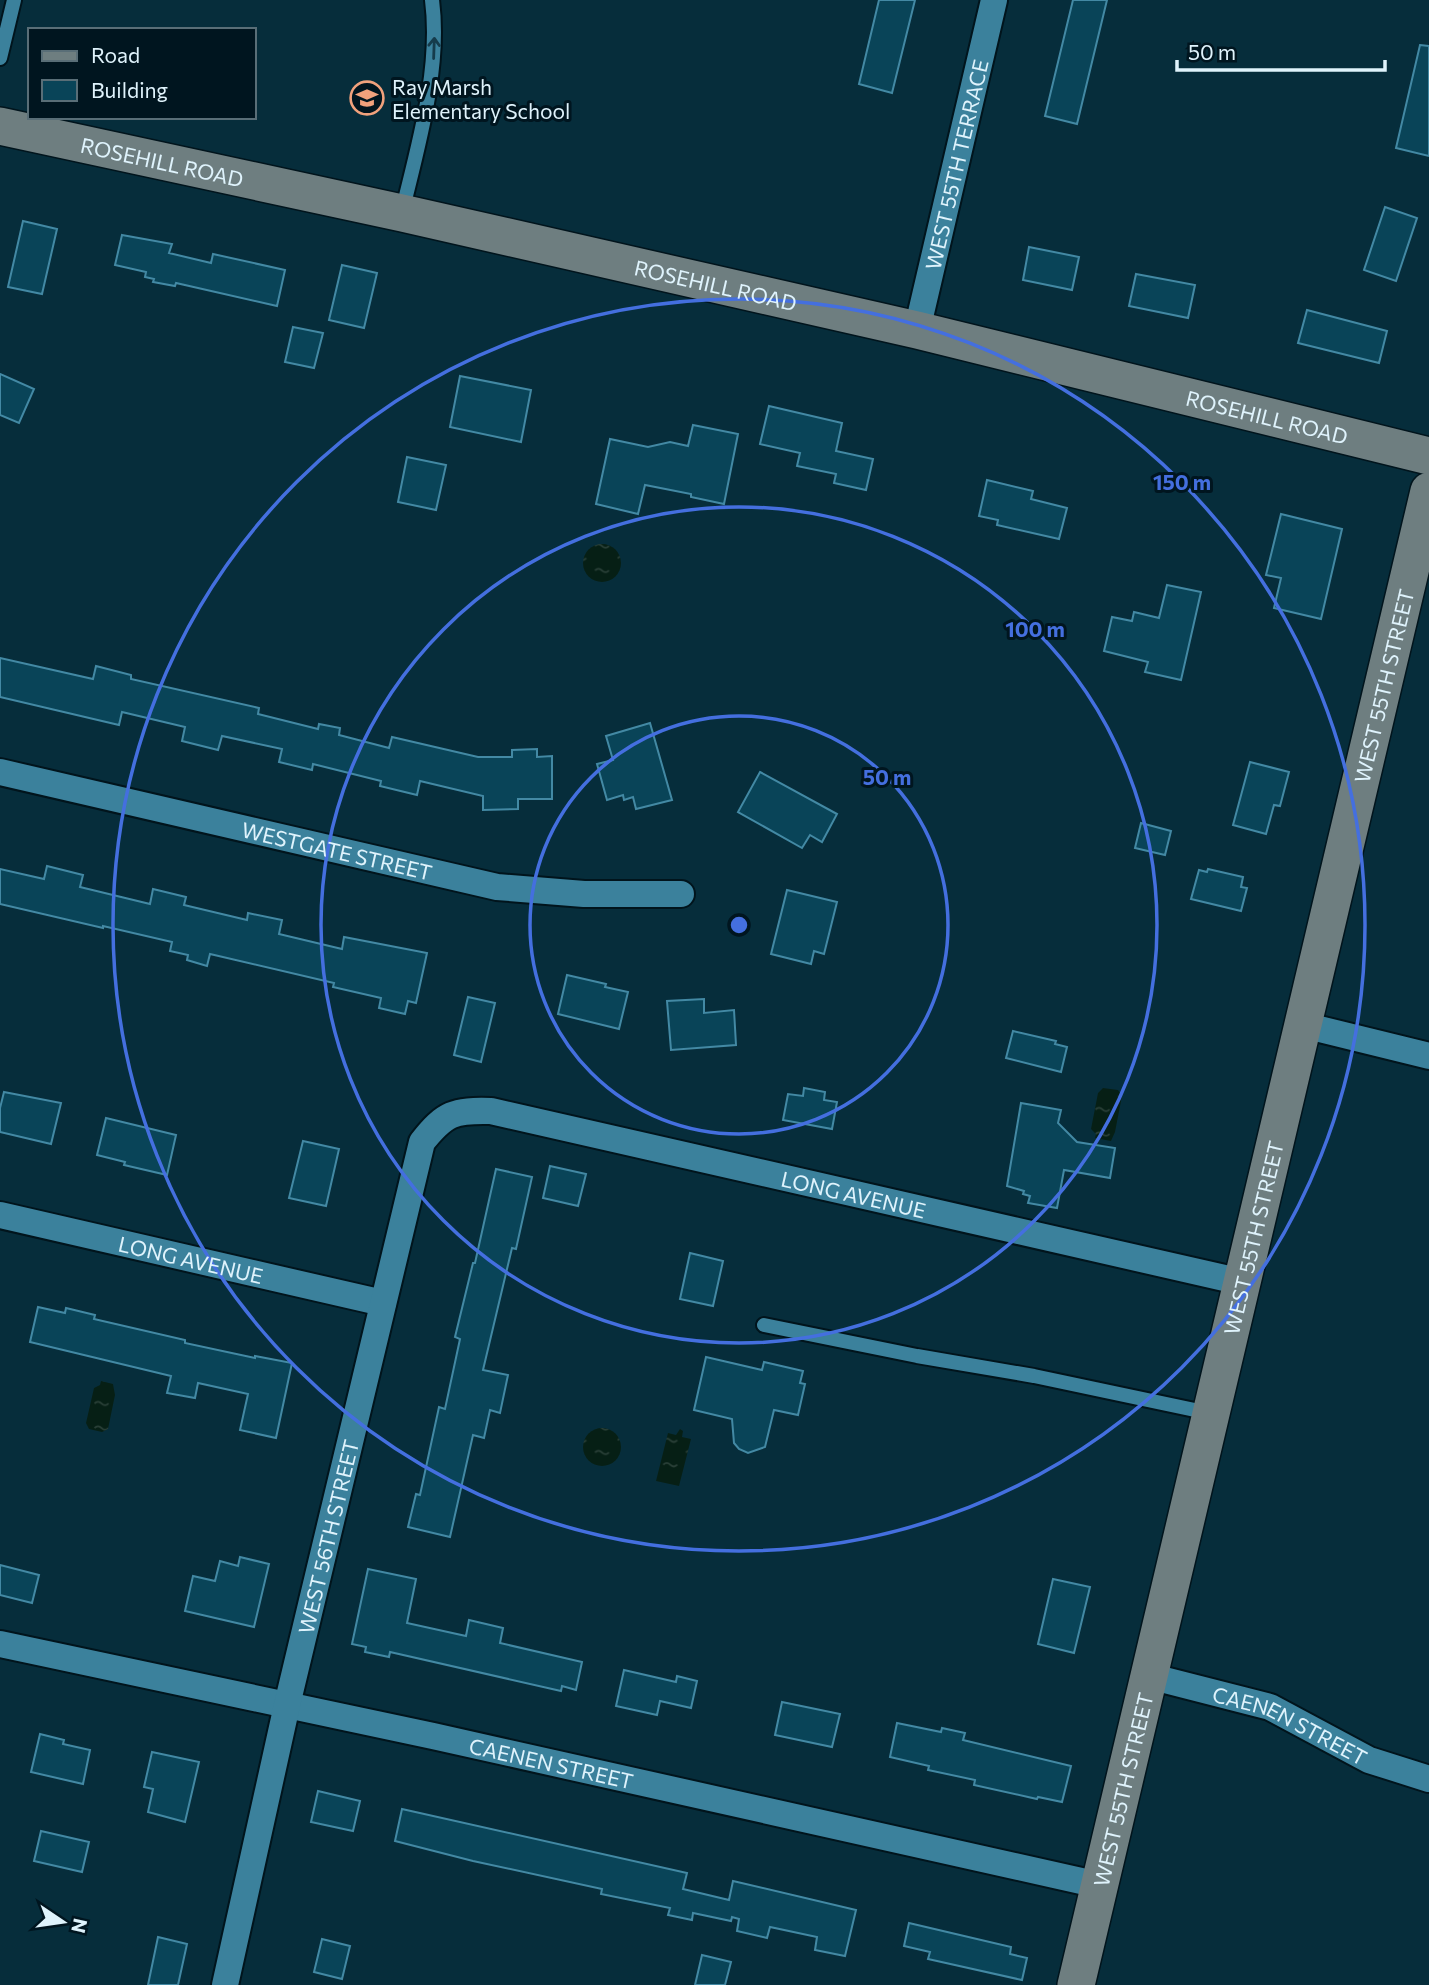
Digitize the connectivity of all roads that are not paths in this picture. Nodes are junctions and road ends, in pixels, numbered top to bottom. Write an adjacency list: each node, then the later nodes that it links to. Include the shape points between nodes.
1 (432, 0): 6 (lane, one-way to 1, via 433,71)
2 (994, 0): 7 (street, WEST 55TH TERRACE)
3 (14, 1): 4 (lane)
4 (0, 58)
5 (0, 126): 6 (street, ROSEHILL ROAD)
6 (402, 214): 7 (street, ROSEHILL ROAD)
7 (917, 330): 8 (street, ROSEHILL ROAD)
8 (1429, 456)
9 (1429, 491): 12 (street, WEST 55TH STREET)
10 (0, 772): 11 (street, WESTGATE STREET, via 497,887 584,894)
11 (681, 894)
12 (1303, 1025): 13 (street); 16 (street, WEST 55TH STREET)
13 (1429, 1056)
14 (464, 1111): 16 (street, LONG AVENUE, via 491,1111); 17 (street, WEST 56TH STREET, via 439,1121 422,1142)
15 (0, 1214): 17 (street, LONG AVENUE)
16 (1242, 1282): 19 (street, WEST 55TH STREET)
17 (383, 1303): 22 (street, WEST 56TH STREET)
18 (764, 1325): 19 (lane)
19 (1210, 1414): 21 (street, WEST 55TH STREET)
20 (0, 1644): 22 (street, CAENEN STREET)
21 (1149, 1676): 23 (street, CAENEN STREET, via 1270,1707 1369,1760); 24 (street, WEST 55TH STREET)
22 (287, 1705): 24 (street, CAENEN STREET); 25 (street, WEST 56TH STREET)
23 (1429, 1779)
24 (1099, 1885): 26 (street, WEST 55TH STREET)
25 (225, 1985)
26 (1076, 1985)

